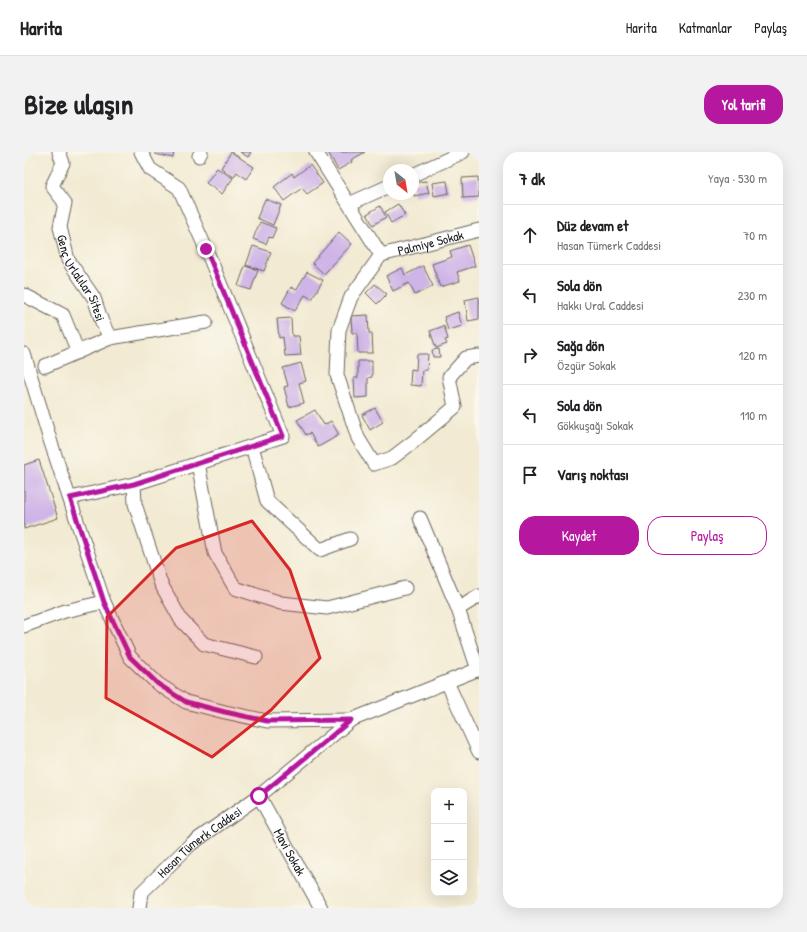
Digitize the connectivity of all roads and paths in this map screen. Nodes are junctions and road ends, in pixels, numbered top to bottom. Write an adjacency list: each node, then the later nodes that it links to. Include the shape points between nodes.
1 (59, 152): 12 (street, Genç Urlalılar Sitesi, via 64,163 52,186 65,203 60,227 68,260 94,298)
2 (141, 152): 17 (street, via 150,169 179,188 283,436)
3 (316, 152): 7 (street)
4 (463, 152): 5 (street)
5 (419, 172)
6 (383, 189): 7 (street)
7 (350, 204): 9 (street)
8 (479, 230): 9 (street, Palmiye Sokak)
9 (381, 255): 15 (street, via 351,297 338,330 337,375 358,438 374,464 392,458 455,407 449,377 466,358)
10 (24, 295): 13 (street, via 63,315)
11 (206, 322): 12 (street, Genç Urlalılar Sitesi)
12 (110, 338): 13 (street, Genç Urlalılar Sitesi)
13 (78, 352): 16 (street, Genç Urlalılar Sitesi)
14 (24, 354): 20 (street)
15 (479, 356)
16 (45, 366)
17 (252, 446): 18 (street); 22 (street, via 267,501 294,527 320,550)
18 (198, 463): 19 (street); 23 (street, via 215,553 235,588 281,603 327,608)
19 (134, 484): 20 (street); 28 (street, via 135,504 161,584 181,620 204,644)
20 (70, 498): 25 (street)
21 (420, 518): 26 (street)
22 (350, 539)
23 (406, 588)
24 (479, 596): 26 (street)
25 (104, 602): 27 (street, via 65,611); 31 (street, via 130,657 158,684 186,702 267,721)
26 (458, 609): 29 (street)
27 (24, 626)
28 (256, 657)
29 (479, 670): 30 (street, Hasan Tümerk Caddesi)
30 (447, 682): 31 (street, Hasan Tümerk Caddesi); 32 (street)
31 (351, 720): 33 (street, Hasan Tümerk Caddesi)
32 (479, 752)
33 (259, 796): 34 (street, Hasan Tümerk Caddesi, via 191,844 141,893); 35 (street, Mavi Sokak)
34 (139, 908)
35 (321, 908)

